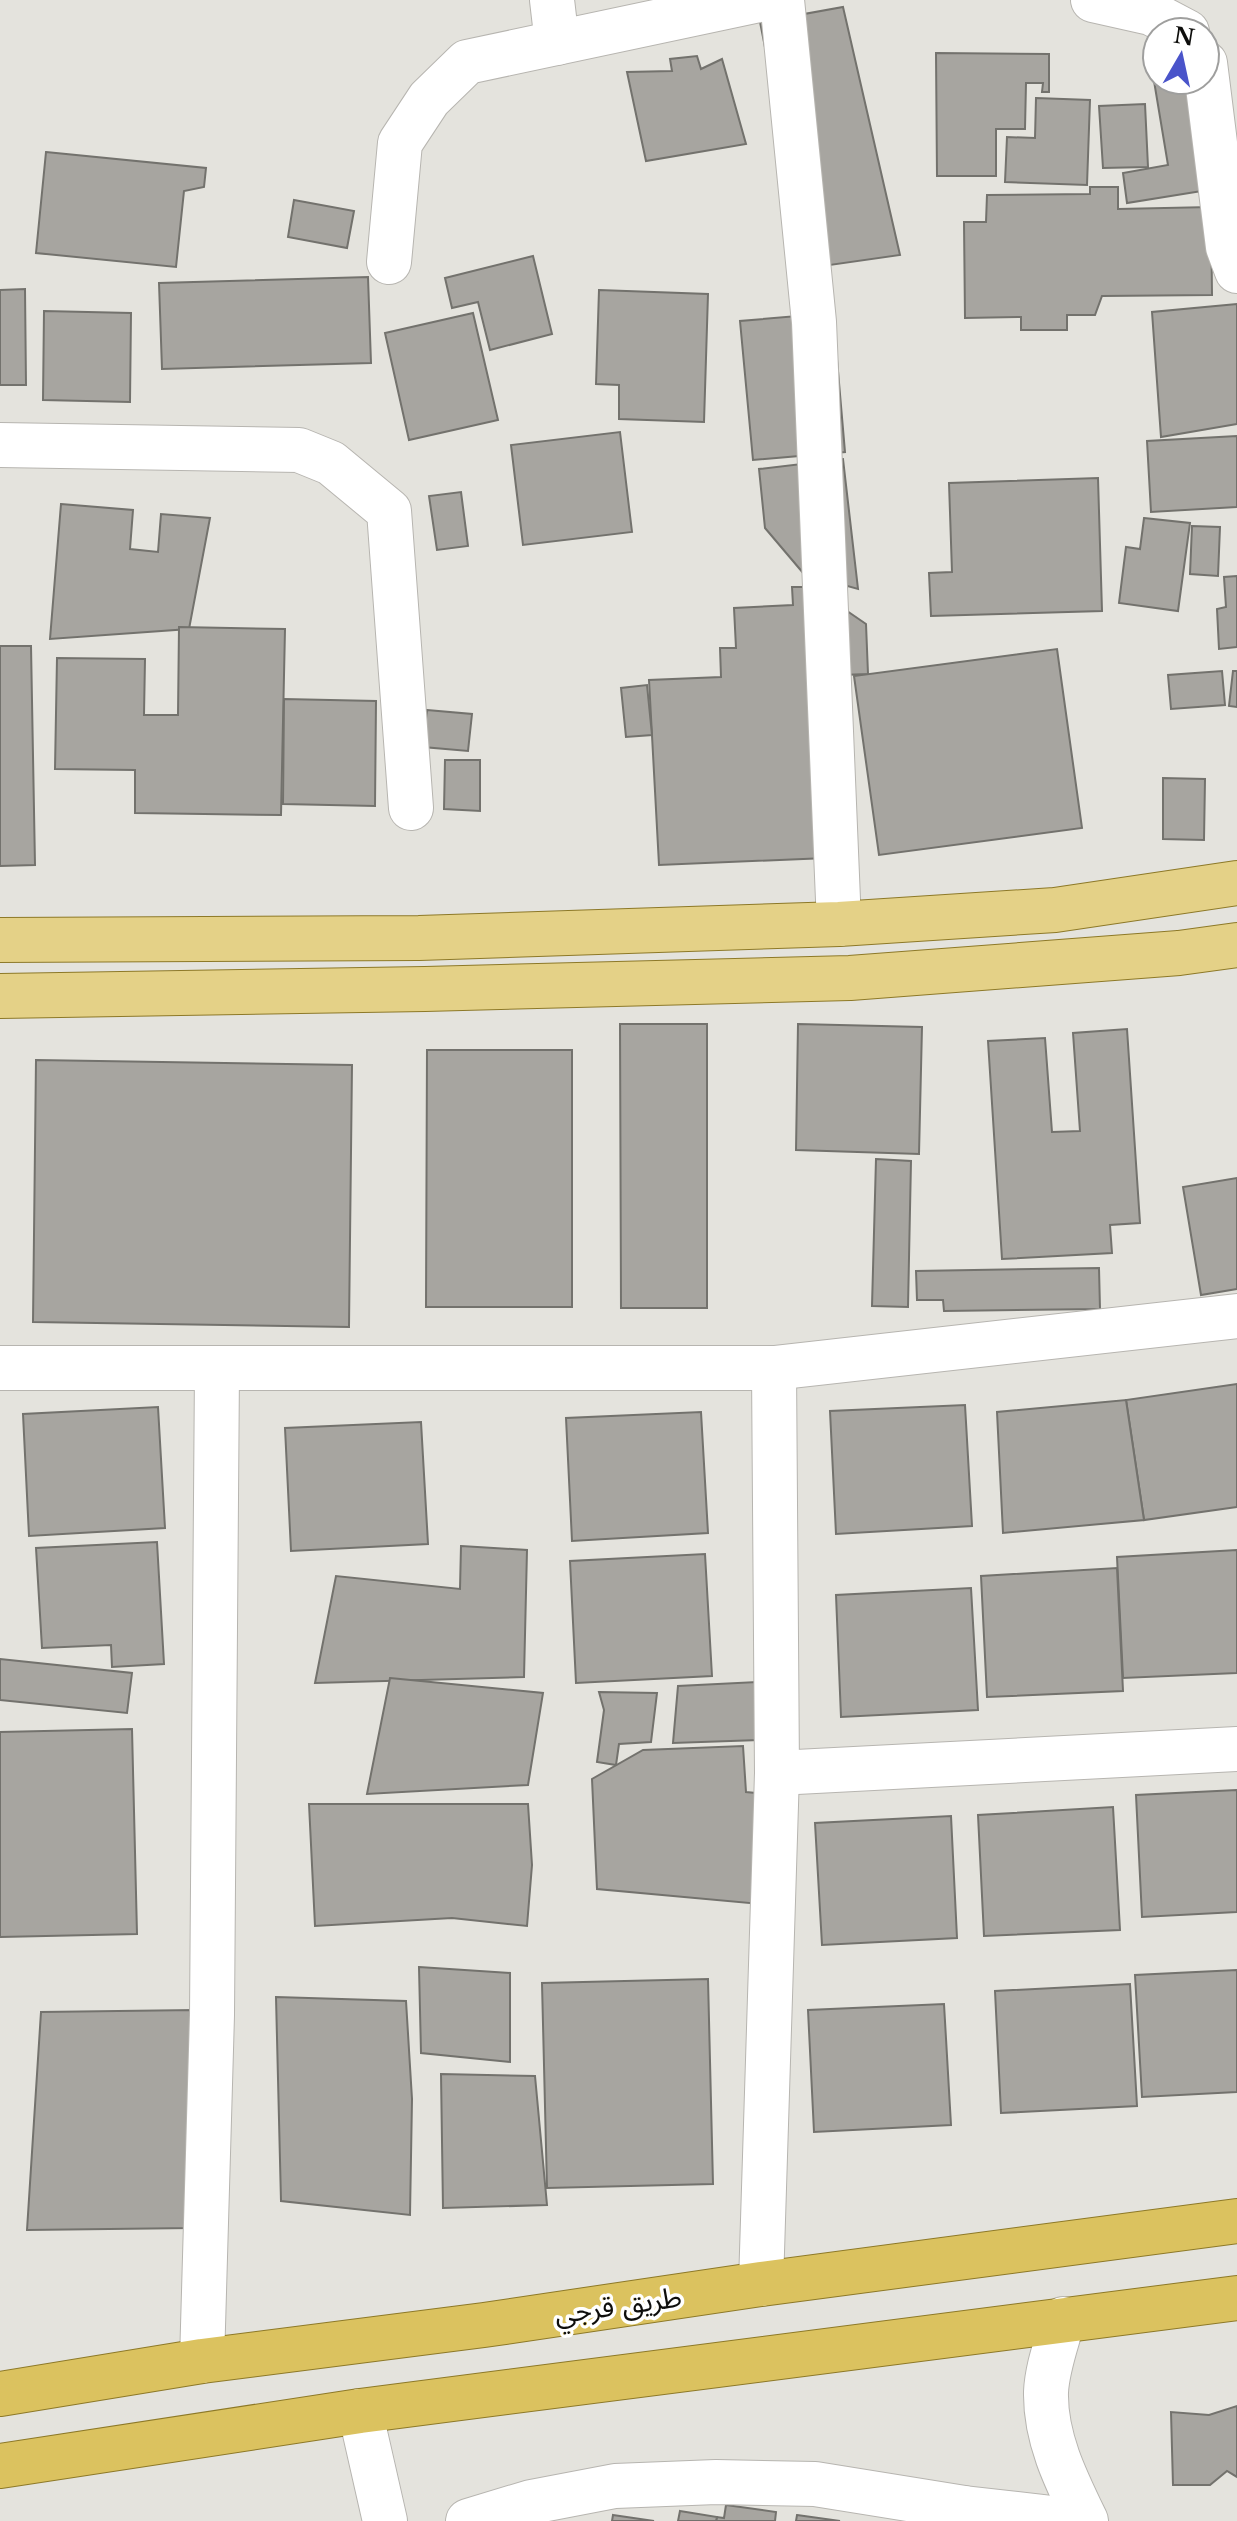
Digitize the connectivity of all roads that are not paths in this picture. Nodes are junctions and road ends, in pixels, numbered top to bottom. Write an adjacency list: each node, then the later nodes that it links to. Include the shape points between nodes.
1 (552, 0): 6 (street)
2 (759, 0): 6 (street)
3 (782, 0): 13 (street, via 814,322)
4 (1093, 0): 5 (street)
5 (1157, 16)
6 (557, 43): 8 (street, via 467,62 429,99 400,143)
7 (1209, 96): 9 (street, via 1228,247)
8 (389, 262)
9 (1237, 271)
10 (0, 445): 11 (street, via 299,450 331,463 364,488 389,511)
11 (411, 808)
12 (1237, 883): 13 (main road, via 1055,910)
13 (839, 924): 14 (main road, via 419,938)
14 (0, 940)
15 (1237, 945): 16 (main road, via 850,978)
16 (0, 996)
17 (1237, 1316): 19 (street)
18 (0, 1368): 20 (street)
19 (774, 1368): 20 (street); 22 (street)
20 (217, 1369): 27 (street, via 212,2015)
21 (1237, 1749): 22 (street)
22 (777, 1773): 24 (street)
23 (1237, 2221): 24 (highway, طريق قرجي)
24 (761, 2284): 27 (highway, طريق قرجي)
25 (1237, 2298): 26 (highway)
26 (1063, 2319): 29 (highway); 35 (street, via 1046,2390 1048,2431)
27 (202, 2361): 28 (highway, طريق قرجي)
28 (0, 2394)
29 (360, 2411): 30 (highway); 32 (street)
30 (0, 2466)
31 (963, 2514): 33 (street, via 815,2484 716,2482 615,2486); 34 (street)
32 (385, 2521)
33 (468, 2521)
34 (1078, 2521)
35 (1086, 2521)

